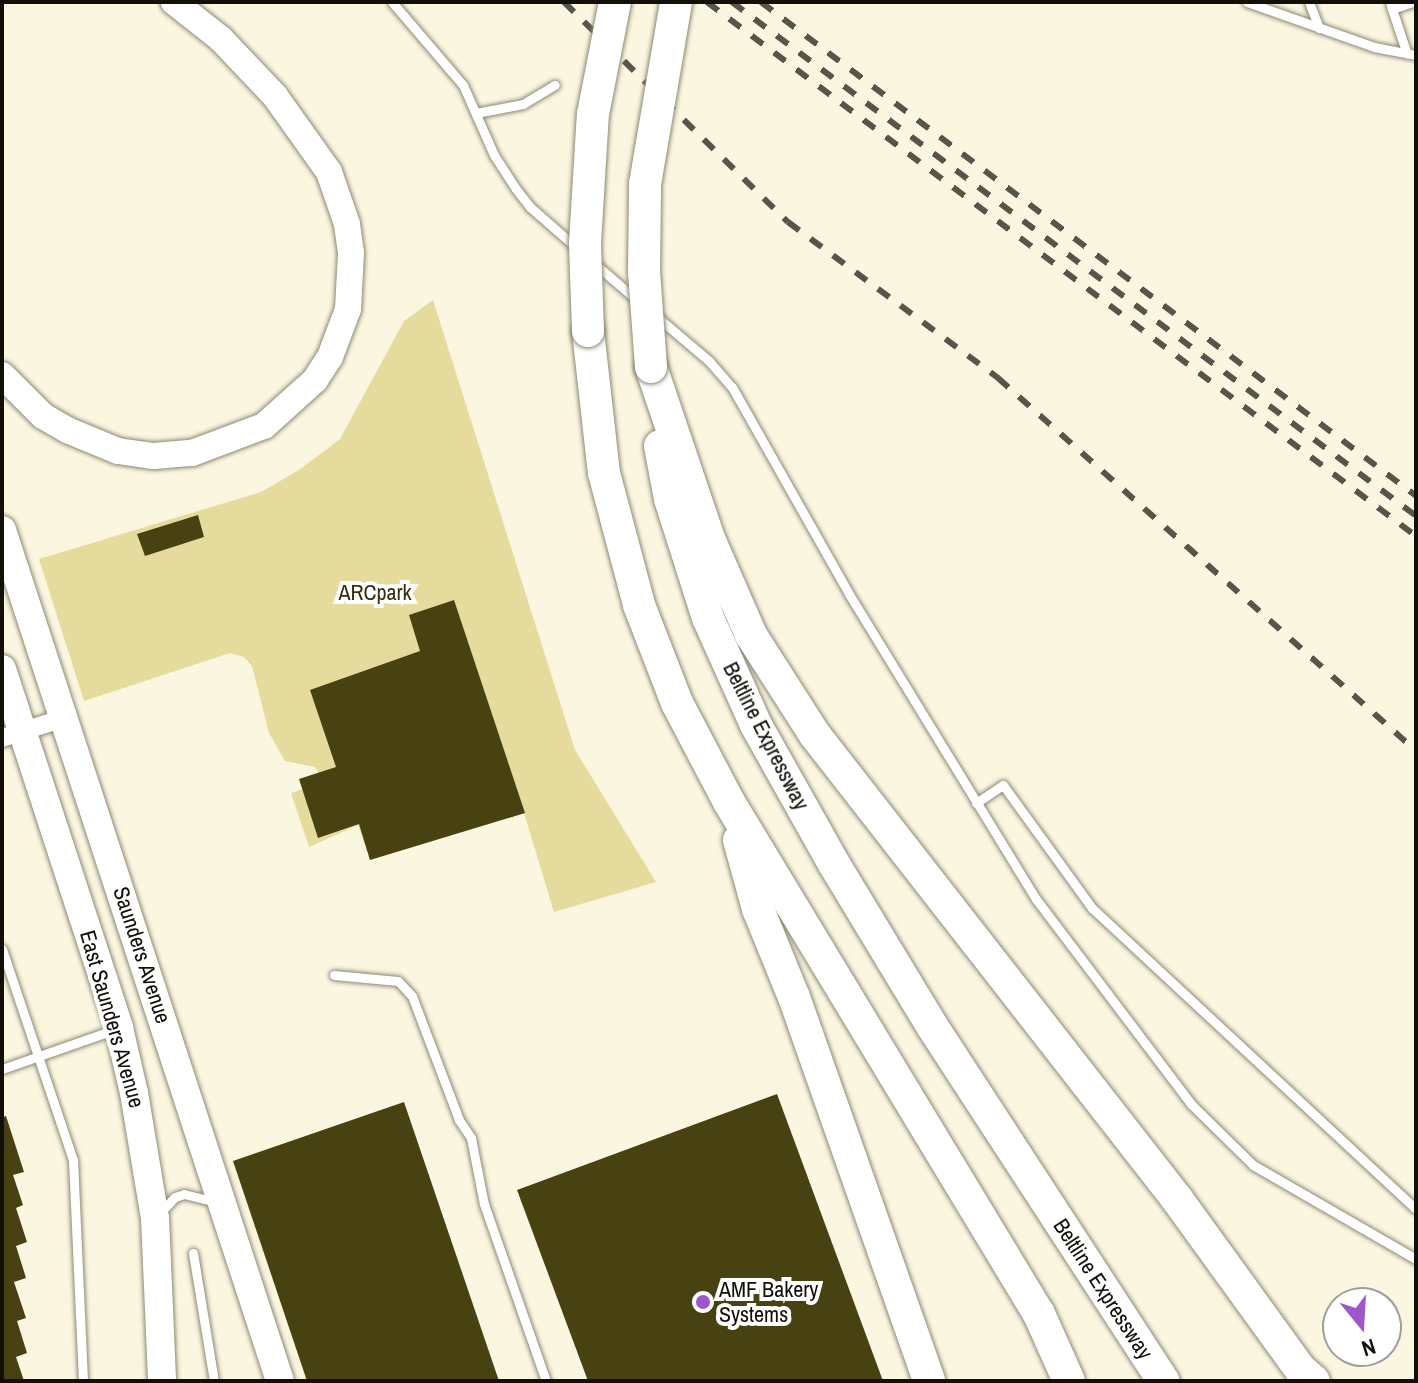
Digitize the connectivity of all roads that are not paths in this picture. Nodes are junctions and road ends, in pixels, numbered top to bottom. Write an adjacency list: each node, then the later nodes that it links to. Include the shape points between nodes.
1 (174, 2): 14 (main road, via 221,39 275,96 329,172 347,224 351,268 348,309 330,357 292,405 264,426 192,453 154,456 118,451 67,430 43,416)
2 (392, 2): 12 (lane, via 454,71)
3 (615, 2): 19 (highway, bridge, via 593,114 585,243 588,331 604,473 639,605 677,703)
4 (676, 2): 13 (highway, Beltline Expressway, bridge, via 645,184)
5 (1247, 2): 9 (lane)
6 (1309, 2): 9 (lane)
7 (1412, 2): 8 (lane)
8 (1391, 5): 10 (lane)
9 (1319, 28): 10 (lane)
10 (1412, 54)
11 (555, 85): 12 (lane, via 523,104)
12 (476, 113): 20 (lane, via 494,155 530,207 709,361 732,387 810,528)
13 (651, 367): 31 (highway, Beltline Expressway, via 670,499 708,618 756,725 932,1026); 39 (highway, via 710,541 751,635 815,735)
14 (2, 375)
15 (2, 530): 17 (main road, Saunders Avenue)
16 (2, 669): 18 (main road, East Saunders Avenue)
17 (64, 718): 18 (street); 26 (main road, Saunders Avenue)
18 (12, 735): 23 (main road, East Saunders Avenue)
19 (729, 802): 37 (highway, via 758,909); 38 (highway, via 1039,1314)
20 (976, 803): 27 (lane, via 1003,785 1092,908); 30 (lane, via 1036,899 1223,1139 1253,1165)
21 (2, 949): 24 (lane)
22 (334, 975): 36 (lane, via 398,981 407,988 471,1138 484,1204)
23 (119, 1028): 24 (lane); 28 (main road, East Saunders Avenue)
24 (40, 1055): 25 (lane); 32 (lane, via 73,1160)
25 (2, 1069)
26 (222, 1205): 28 (lane, via 184,1194); 35 (main road, Saunders Avenue)
27 (1416, 1209)
28 (155, 1218): 33 (main road, East Saunders Avenue)
29 (193, 1253): 34 (lane)
30 (1416, 1259)
31 (1162, 1380)
32 (83, 1381)
33 (162, 1381)
34 (214, 1381)
35 (280, 1381)
36 (546, 1381)
37 (929, 1381)
38 (1069, 1381)
39 (1314, 1381)

